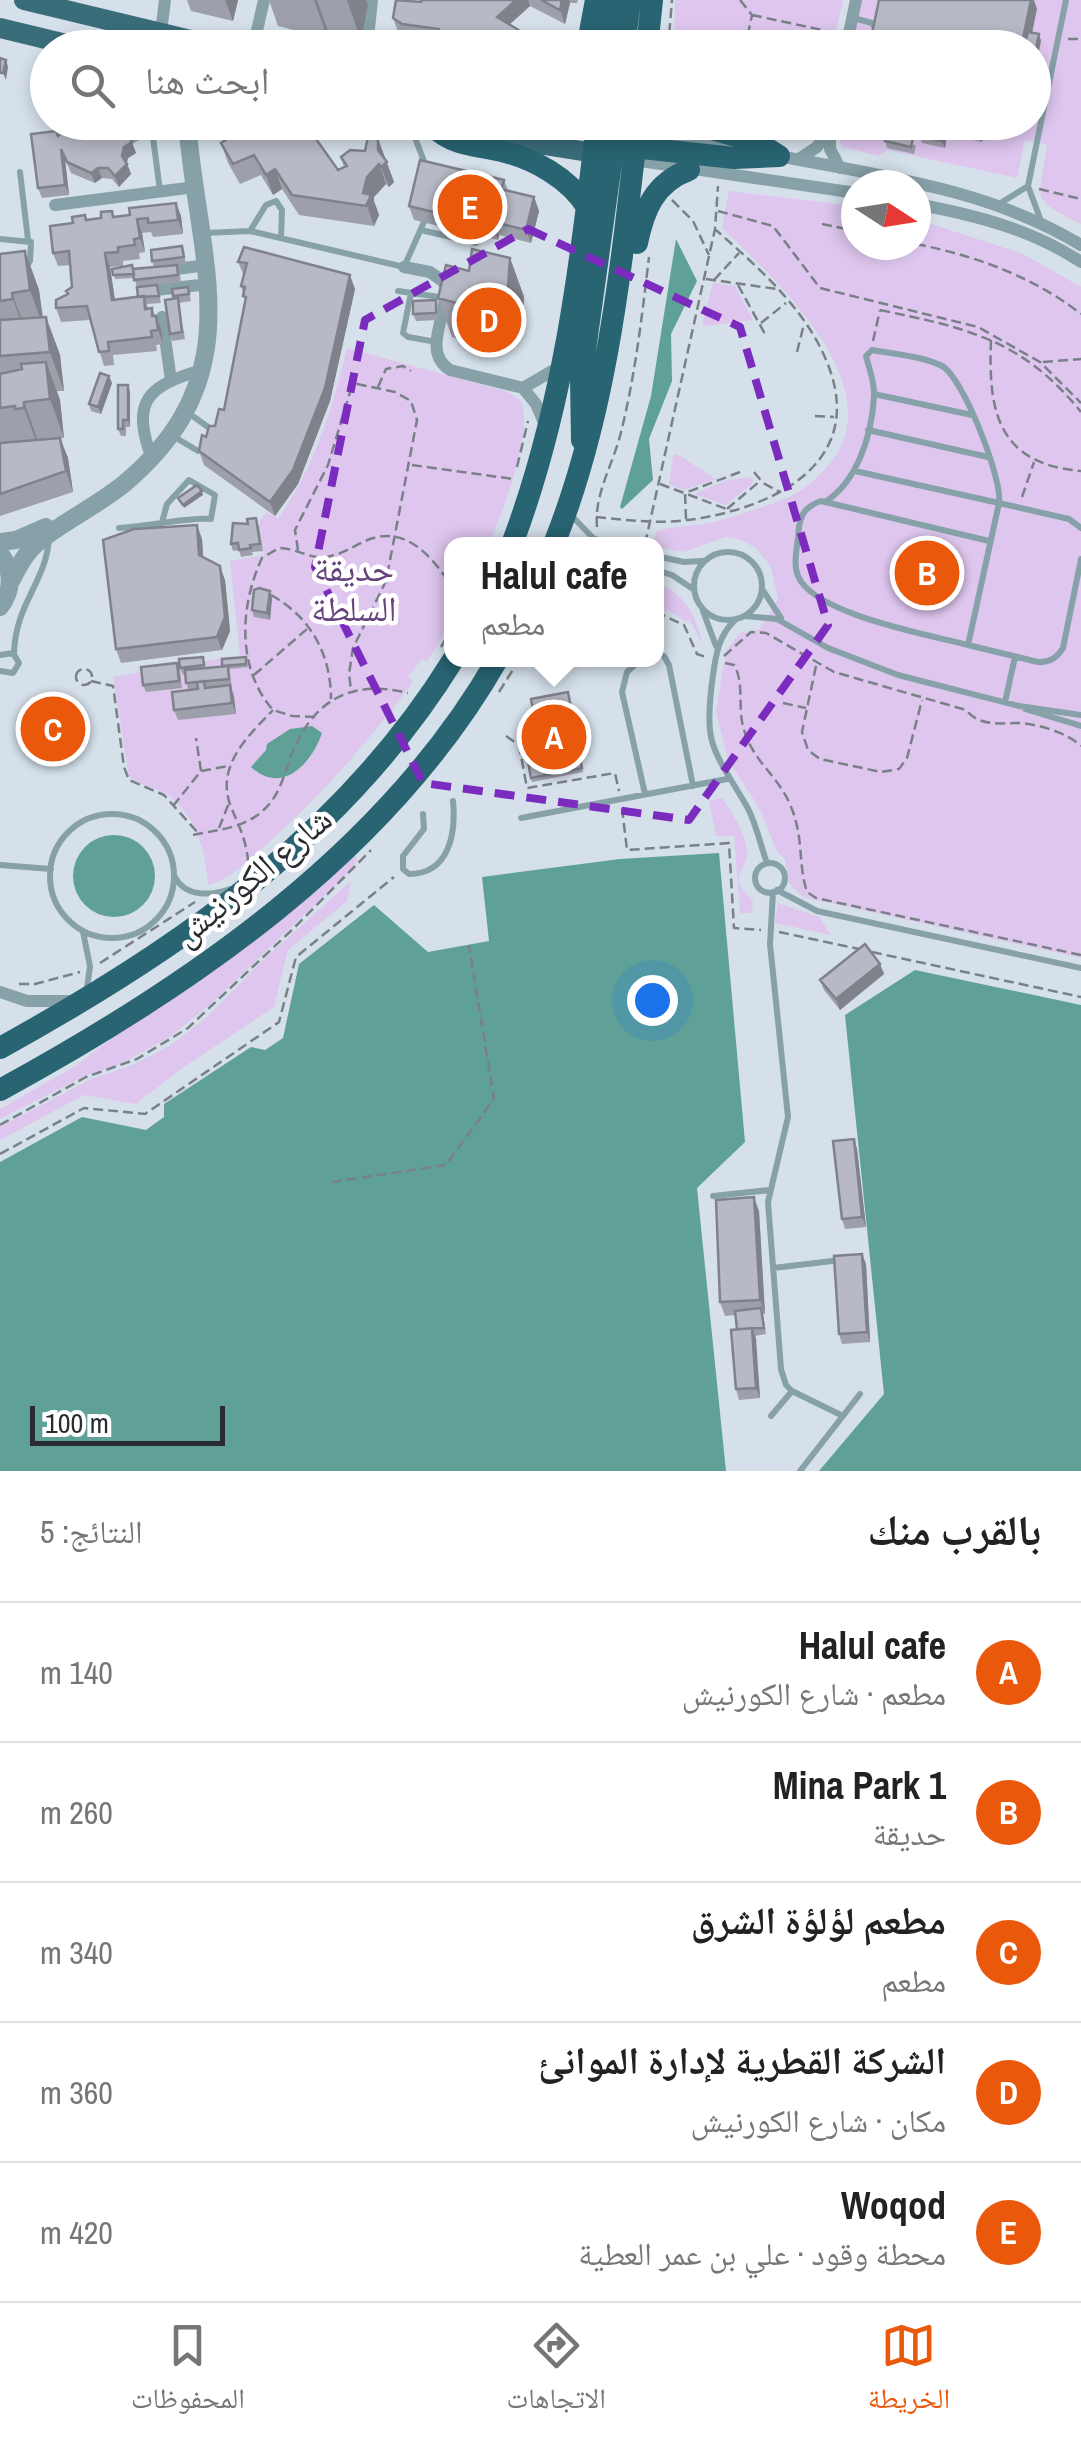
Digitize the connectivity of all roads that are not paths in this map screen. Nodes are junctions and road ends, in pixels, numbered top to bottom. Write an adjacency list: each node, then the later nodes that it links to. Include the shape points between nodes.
1 (24, 0): 12 (main road)
2 (163, 0): 12 (street); 15 (street)
3 (264, 0): 16 (street)
4 (372, 0): 17 (street)
5 (596, 0): 18 (highway)
6 (610, 0): 19 (highway)
7 (630, 0): 20 (highway)
8 (652, 0): 21 (highway)
9 (856, 0): 11 (street)
10 (1066, 0): 25 (lane)
11 (852, 18): 22 (street); 23 (lane, via 872,22)
12 (134, 27): 14 (main road)
13 (0, 28): 24 (main road)
14 (142, 30)
15 (167, 30)
16 (257, 30)
17 (368, 30)
18 (590, 30)
19 (606, 30)
20 (626, 30)
21 (650, 30)
22 (850, 30)
23 (876, 30)
24 (30, 35)
25 (1051, 72)
26 (153, 140): 49 (lane)
27 (193, 140): 47 (street)
28 (416, 140): 43 (lane, via 427,172)
29 (451, 140): 52 (highway, via 531,162 568,184)
30 (613, 140): 52 (highway)
31 (614, 140): 66 (highway)
32 (614, 140): 88 (highway, via 580,394)
33 (620, 140): 44 (street)
34 (631, 140): 39 (highway, via 734,158)
35 (750, 140): 39 (highway)
36 (821, 140): 39 (street)
37 (830, 140): 41 (street)
38 (1037, 140): 45 (lane)
39 (789, 158): 40 (street)
40 (825, 165): 41 (street); 46 (street)
41 (840, 168): 50 (street)
42 (20, 172): 58 (lane)
43 (443, 172)
44 (697, 177): 46 (street); 66 (highway, via 667,182 650,201)
45 (1028, 186): 50 (lane); 54 (lane)
46 (820, 187): 48 (street)
47 (195, 188): 49 (street); 61 (street)
48 (841, 190)
49 (160, 192): 51 (street)
50 (999, 204): 54 (street)
51 (55, 206)
52 (587, 207): 74 (highway)
53 (931, 208): 62 (street, via 1020,230)
54 (1041, 221): 60 (street)
55 (250, 231): 56 (lane); 56 (lane, via 276,200); 61 (lane, via 231,230)
56 (281, 238): 63 (lane)
57 (0, 239): 58 (lane)
58 (28, 240): 64 (lane, via 30,260)
59 (476, 243): 63 (lane, via 423,226)
60 (1081, 245)
61 (204, 256): 65 (street); 68 (street); 75 (street, via 209,332)
62 (1081, 262)
63 (404, 267): 70 (street, via 438,276)
64 (21, 268)
65 (170, 270)
66 (620, 278): 88 (highway)
67 (398, 290): 69 (lane)
68 (144, 291)
69 (411, 292): 70 (lane); 73 (lane, via 403,333)
70 (446, 298): 71 (lane); 73 (street)
71 (461, 300)
72 (162, 316): 76 (street)
73 (436, 342): 77 (street, via 438,360 450,370)
74 (562, 364): 77 (street); 85 (highway)
75 (202, 370): 76 (street); 81 (street)
76 (171, 380): 79 (street)
77 (523, 388): 85 (street)
78 (137, 390): 79 (street)
79 (154, 391): 90 (street, via 141,422)
80 (874, 394): 82 (lane); 82 (lane, via 866,356 872,350 944,366); 84 (lane)
81 (186, 411): 83 (lane); 86 (street)
82 (973, 415): 89 (lane)
83 (208, 427)
84 (868, 430): 89 (lane); 91 (lane)
85 (547, 432): 100 (highway)
86 (172, 435): 87 (lane); 90 (street)
87 (198, 451)
88 (584, 454): 95 (highway)
89 (989, 458): 93 (lane)
90 (152, 460): 94 (street)
91 (854, 471): 92 (lane); 93 (lane)
92 (825, 502): 103 (lane); 118 (lane, via 814,503 800,518 796,566 806,587 856,615)
93 (999, 503): 98 (lane); 103 (lane)
94 (88, 510): 99 (street); 104 (street)
95 (567, 510): 101 (highway); 102 (lane)
96 (162, 526): 96 (lane, via 211,519 215,495 189,480 167,504); 97 (lane)
97 (118, 528)
98 (1081, 528)
99 (49, 536): 110 (street); 120 (lane, via 43,569 19,617)
100 (514, 537)
101 (557, 537)
102 (592, 537)
103 (989, 541): 118 (lane)
104 (0, 542)
105 (0, 553): 110 (street)
106 (664, 558): 108 (lane)
107 (1081, 559): 122 (lane, via 1060,652 1043,662)
108 (703, 561): 111 (lane, via 738,552 759,570); 112 (lane)
109 (664, 572): 112 (lane)
110 (10, 580): 113 (street)
111 (762, 589): 115 (lane); 117 (lane)
112 (693, 590): 114 (lane)
113 (0, 607)
114 (702, 610): 116 (lane); 119 (lane)
115 (745, 616): 116 (lane); 117 (lane)
116 (736, 619): 119 (lane)
117 (786, 623): 128 (lane, via 874,668)
118 (968, 645): 122 (lane)
119 (716, 649): 132 (lane, via 708,722 714,754)
120 (14, 654): 121 (lane); 127 (lane, via 16,671)
121 (0, 656)
122 (1015, 657): 128 (lane)
123 (444, 658): 138 (highway, شارع الكورنيش, via 400,736)
124 (664, 660): 133 (lane)
125 (493, 667): 149 (highway, شارع الكورنيش, via 399,794 282,907 78,1047)
126 (632, 667): 134 (lane, via 622,692)
127 (0, 670)
128 (1005, 702): 129 (lane)
129 (1019, 706): 130 (lane); 131 (lane)
130 (1081, 715)
131 (1081, 726)
132 (728, 778): 133 (lane); 139 (lane, via 749,811)
133 (693, 786): 134 (lane)
134 (645, 794): 137 (lane)
135 (453, 800): 136 (lane, via 454,833 441,862 417,874 403,869 403,856 424,829)
136 (424, 814)
137 (521, 818)
138 (284, 860): 142 (lane, via 228,890 208,893 185,889); 147 (highway, شارع الكورنيش)
139 (766, 863): 143 (lane, via 783,872); 143 (lane, via 756,883)
140 (0, 864): 141 (lane)
141 (51, 869): 142 (lane, via 72,829 115,814 156,832); 144 (lane, via 56,903)
142 (174, 874): 144 (lane, via 166,906 144,929 114,938)
143 (775, 892): 145 (lane, via 816,912); 150 (lane, via 770,944 788,1117)
144 (82, 931): 147 (lane, via 90,969)
145 (1081, 968)
146 (0, 992): 147 (street, via 26,1001)
147 (82, 1000): 148 (highway, شارع الكورنيش)
148 (0, 1048)
149 (0, 1090)
150 (770, 1190): 151 (lane); 153 (lane)
151 (713, 1196)
152 (840, 1260): 153 (lane)
153 (773, 1268): 154 (lane, via 781,1370)
154 (792, 1392): 156 (lane); 157 (lane)
155 (860, 1394): 157 (lane)
156 (772, 1416)
157 (843, 1416): 158 (lane)
158 (800, 1471)

